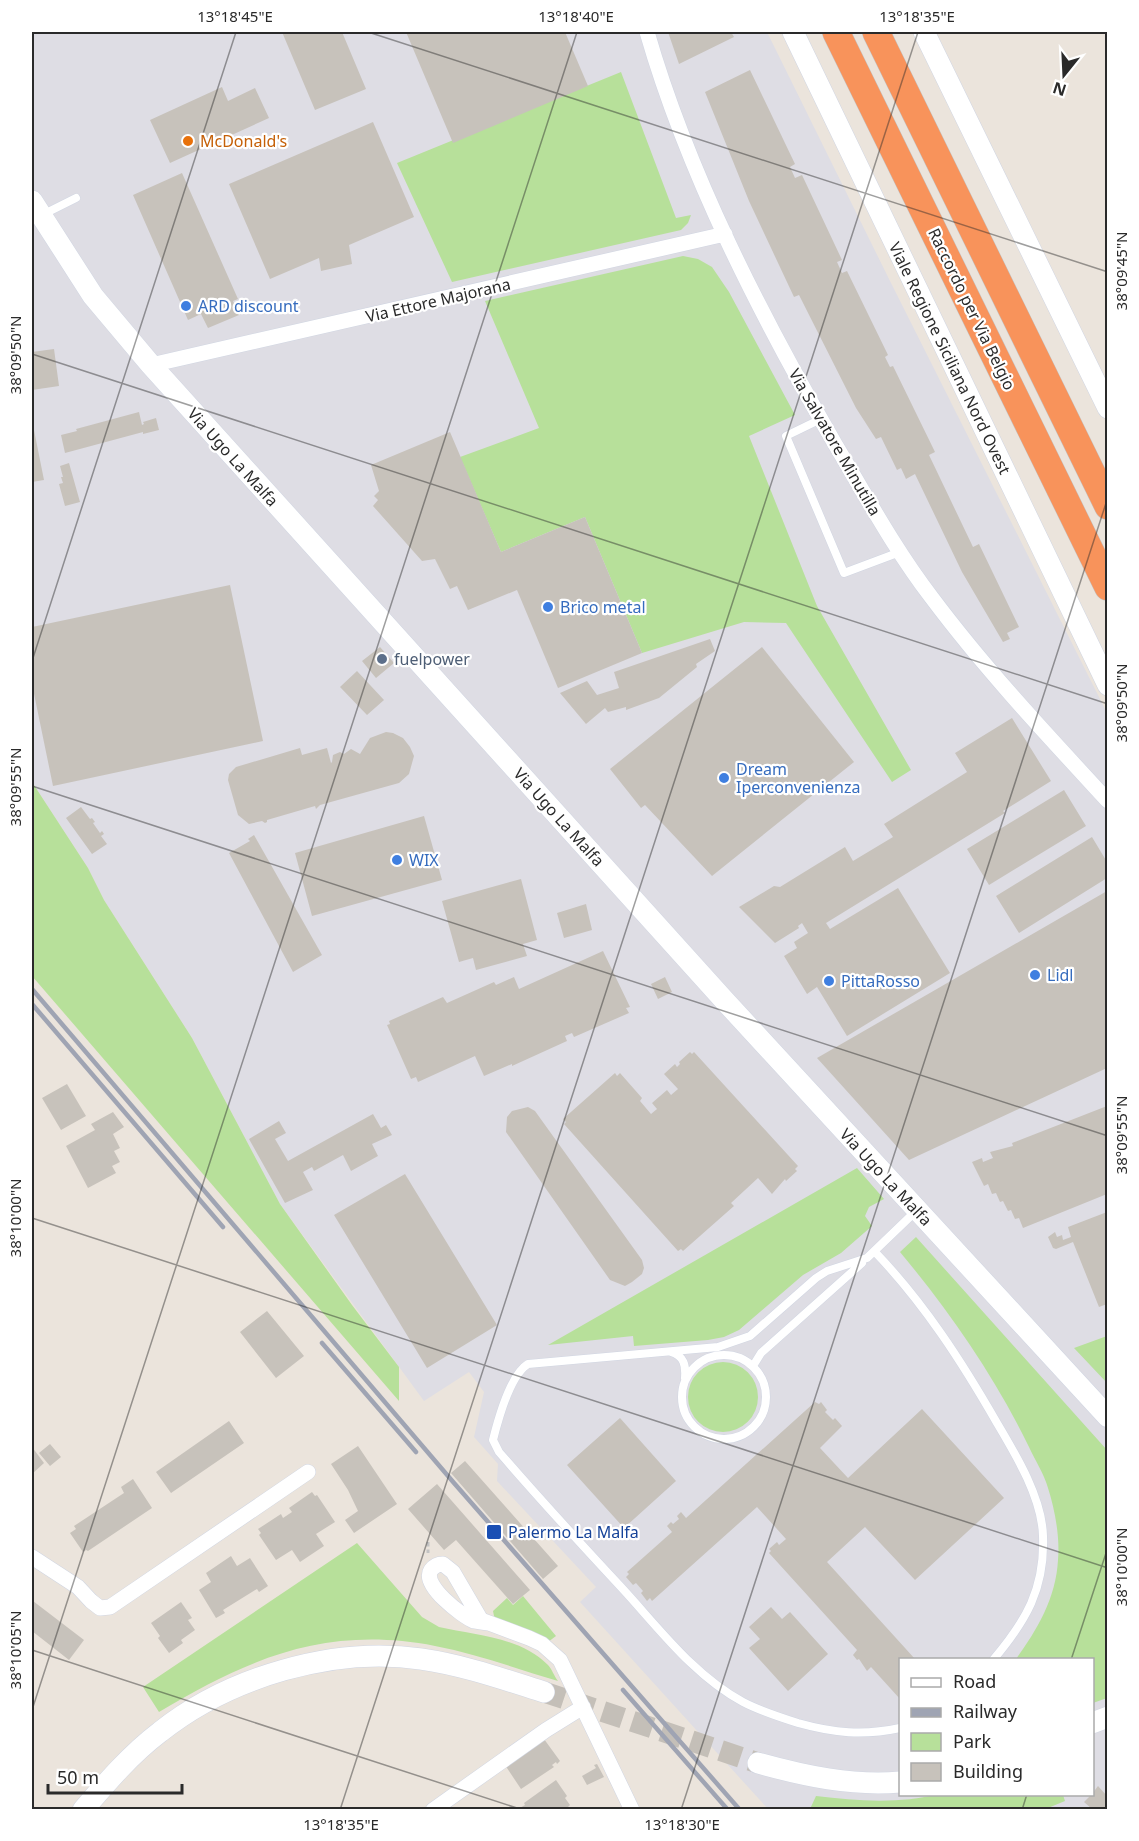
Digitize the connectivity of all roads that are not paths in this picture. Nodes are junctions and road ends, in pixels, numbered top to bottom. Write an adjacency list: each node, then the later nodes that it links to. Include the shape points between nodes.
1 (647, 32): 8 (street, Via Salvatore Minutilla, via 684,137)
2 (793, 32): 15 (street, Viale Regione Siciliana Nord Ovest)
3 (836, 32): 14 (highway, Raccordo per Via Belgio)
4 (876, 32): 12 (highway)
5 (924, 32): 10 (street)
6 (76, 198): 7 (lane)
7 (36, 208): 9 (street, Via Ugo La Malfa, via 93,296)
8 (725, 234): 9 (street, Via Ettore Majorana); 11 (street, Via Salvatore Minutilla, via 777,341)
9 (151, 365): 17 (street, Via Ugo La Malfa)
10 (1107, 408)
11 (821, 419): 13 (street, Via Salvatore Minutilla); 13 (lane, via 786,436 844,573)
12 (1107, 506)
13 (900, 552): 16 (street, Via Salvatore Minutilla, via 975,654)
14 (1107, 587)
15 (1107, 685)
16 (1107, 801)
17 (917, 1210): 18 (lane); 25 (street, Via Ugo La Malfa)
18 (875, 1252): 19 (lane); 29 (lane, via 924,1308 957,1357 1031,1487 1043,1534 1040,1579 1023,1623)
19 (867, 1258): 20 (lane, via 816,1278 750,1336); 22 (lane, via 766,1348)
20 (702, 1349): 21 (lane); 23 (lane, via 692,1356)
21 (670, 1352): 23 (lane, via 678,1354); 32 (lane, via 522,1367 495,1434 495,1446 680,1650 722,1689 769,1714 816,1728 862,1733)
22 (753, 1366): 24 (lane, via 743,1359 720,1355 698,1363); 24 (lane, via 765,1388 763,1413 747,1432 735,1437 710,1437 692,1424 682,1403)
23 (686, 1368): 24 (lane)
24 (684, 1381)
25 (1107, 1418)
26 (308, 1472): 27 (street, via 110,1607 100,1608 78,1587)
27 (32, 1557)
28 (488, 1623): 31 (street, via 529,1638 552,1653 564,1667)
29 (994, 1658)
30 (544, 1692): 35 (street, via 456,1665 384,1656 308,1663 275,1671 162,1730)
31 (583, 1707): 36 (street); 37 (street)
32 (899, 1728)
33 (758, 1763): 34 (street, via 817,1778)
34 (899, 1782)
35 (83, 1809)
36 (433, 1809)
37 (632, 1809)

